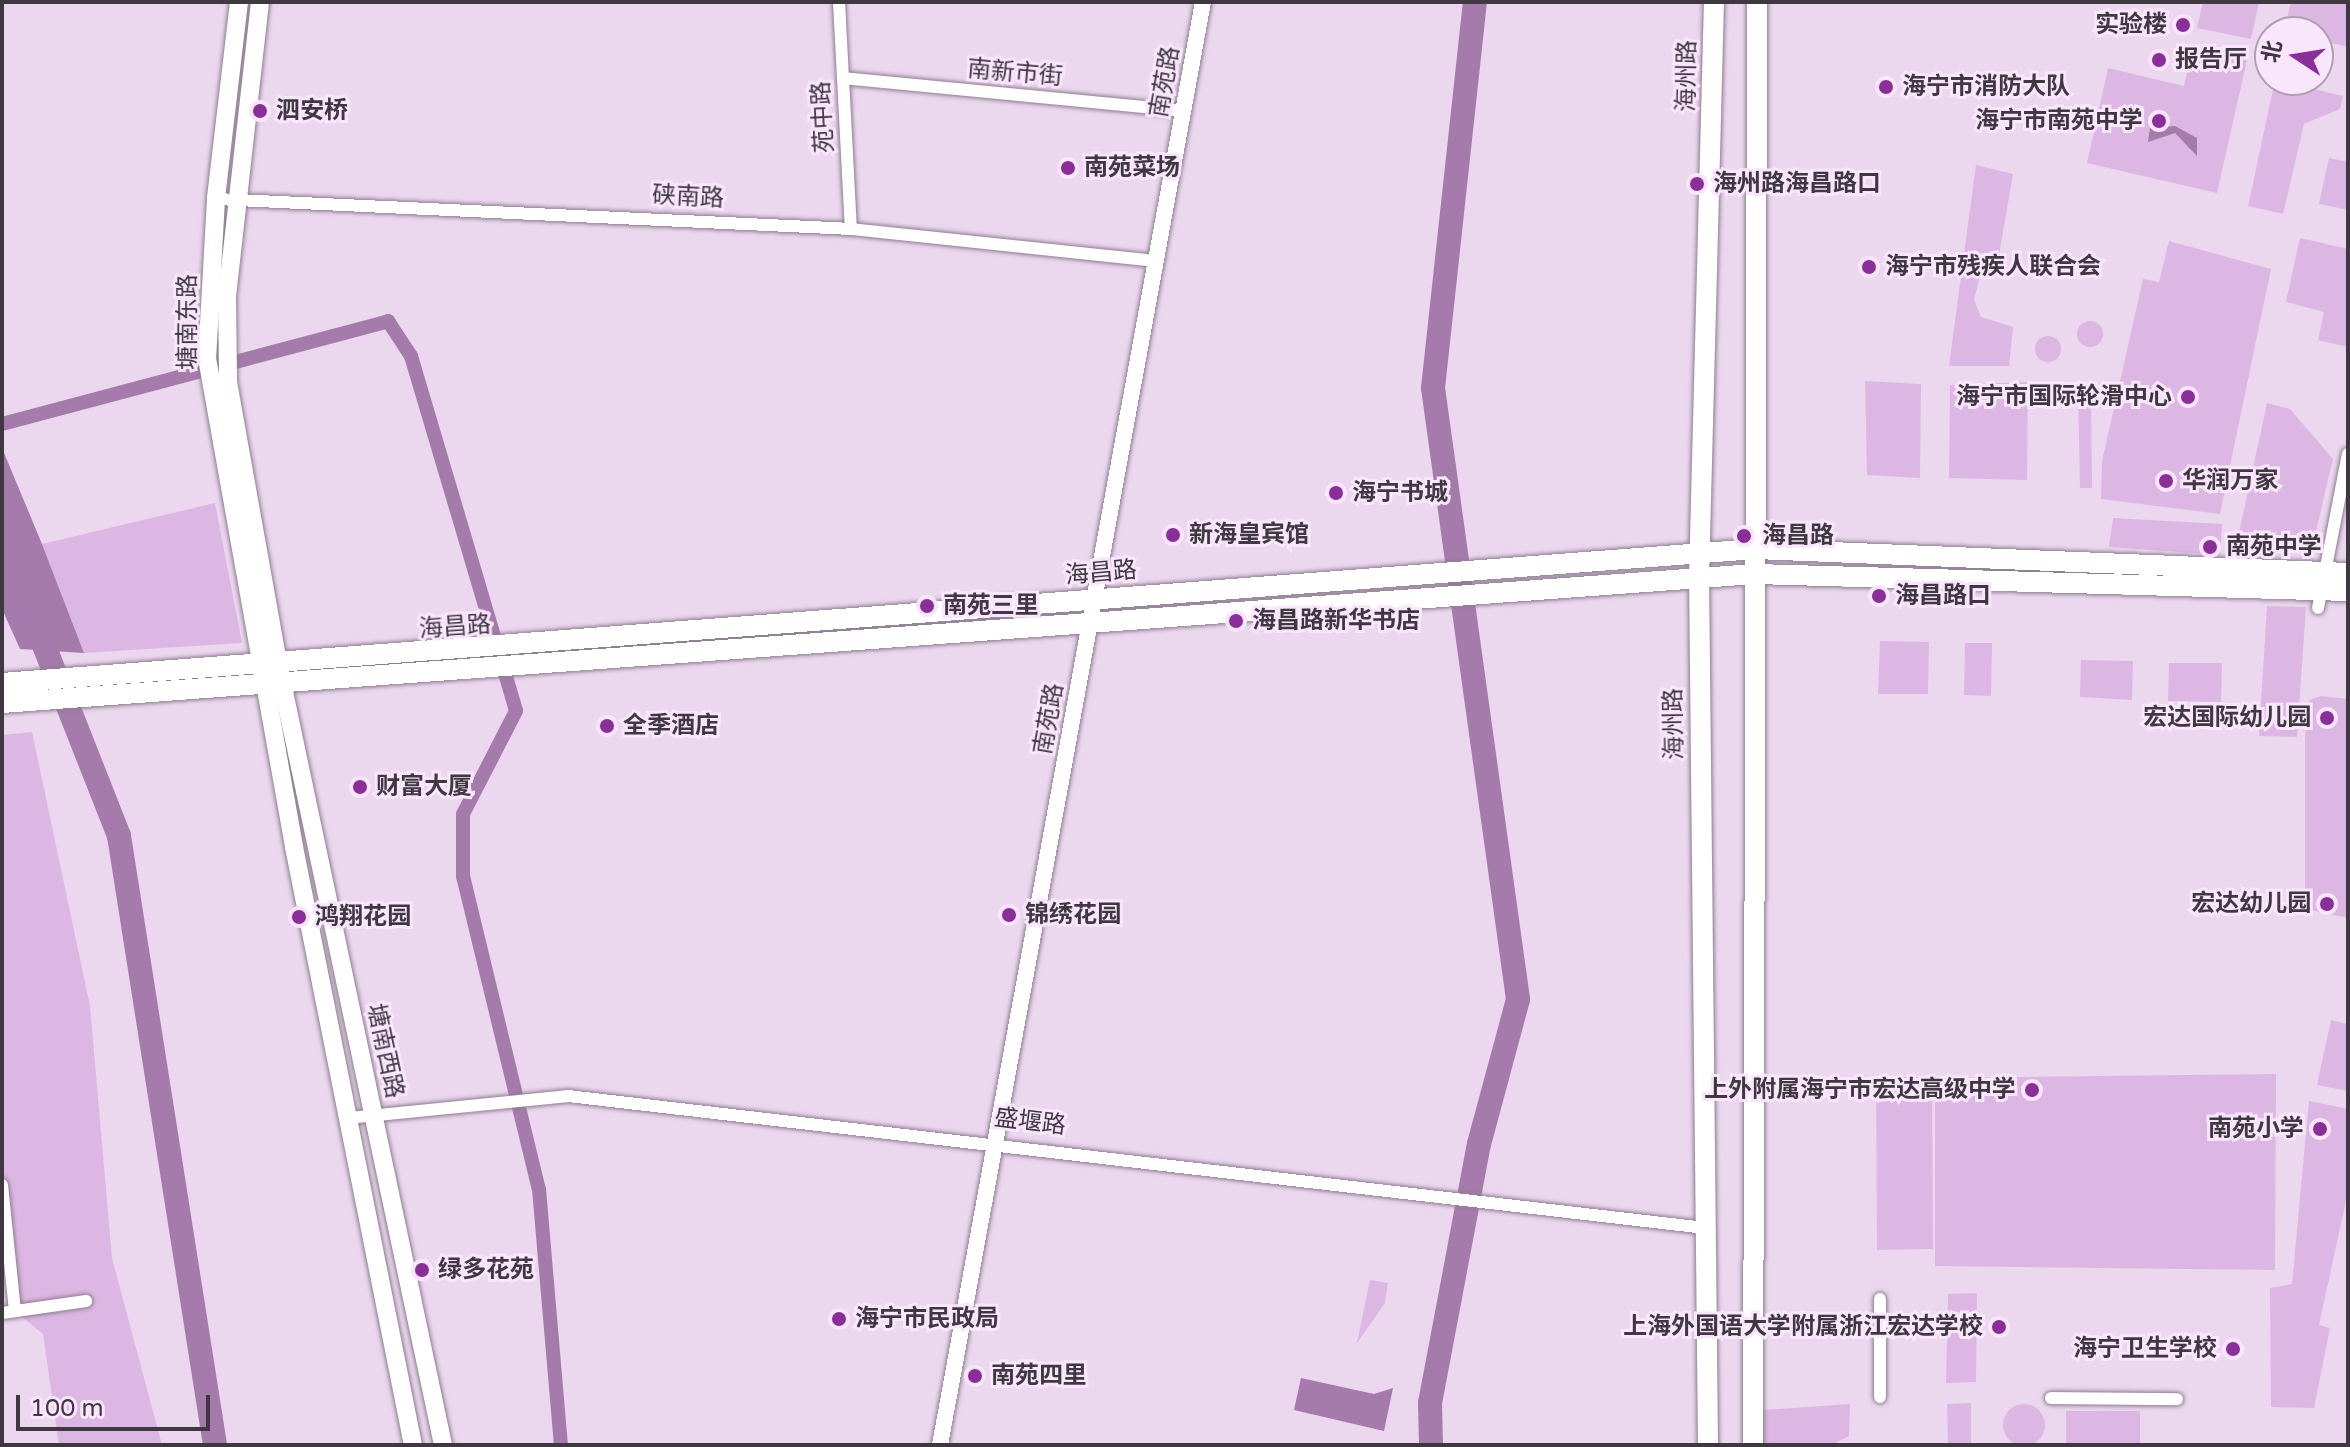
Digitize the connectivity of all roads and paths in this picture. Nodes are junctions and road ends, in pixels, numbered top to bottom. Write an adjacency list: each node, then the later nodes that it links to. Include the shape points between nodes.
1 (239, 2): 9 (main road, 塘南东路)
2 (260, 2): 10 (main road, 塘南东路)
3 (839, 2): 7 (street, 苑中路)
4 (1203, 2): 8 (street, 南苑路)
5 (1714, 2): 15 (main road, 海州路)
6 (1757, 2): 14 (main road)
7 (843, 78): 8 (street, 南新市街); 11 (street, 苑中路)
8 (1184, 111): 12 (street, 南苑路)
9 (216, 199): 10 (street, 硖南路); 24 (main road, 塘南东路, via 207,358)
10 (236, 201): 11 (street, 硖南路); 24 (main road, 塘南东路, via 228,382)
11 (851, 229): 12 (street, 硖南路)
12 (1157, 261): 23 (street, 南苑路)
13 (2348, 454): 19 (street)
14 (1756, 549): 15 (main road, 海昌路); 17 (main road); 19 (main road, 海昌路)
15 (1699, 553): 18 (main road, 海州路); 20 (main road, 海昌路)
16 (2348, 573): 19 (main road, 海昌路)
17 (1755, 574): 18 (main road, 海昌路); 19 (main road, 海昌路); 42 (main road)
18 (1699, 577): 20 (main road, 海昌路); 31 (main road, 海州路)
19 (2321, 577): 21 (main road, 海昌路); 22 (street)
20 (1509, 578): 23 (main road, 海昌路)
21 (2348, 591)
22 (2318, 608)
23 (1093, 609): 24 (main road, 海昌路); 29 (street, 南苑路)
24 (272, 677): 25 (main road, 海昌路, via 124,674); 26 (main road, 海昌路, via 119,696); 27 (main road, 塘南西路); 28 (main road, 塘南西路)
25 (2, 683)
26 (2, 703)
27 (374, 1112): 28 (street, 盛堰路); 29 (street, 盛堰路, via 545,1097); 39 (main road, 塘南西路)
28 (348, 1118): 38 (main road, 塘南西路)
29 (996, 1140): 31 (street, 盛堰路); 40 (street, 南苑路)
30 (2, 1185): 34 (street)
31 (1705, 1228): 41 (main road, 海州路)
32 (1880, 1299): 35 (street)
33 (86, 1301): 34 (street)
34 (8, 1312)
35 (1880, 1397)
36 (2051, 1398): 37 (street)
37 (2177, 1399)
38 (413, 1445)
39 (443, 1445)
40 (940, 1445)
41 (1708, 1445)
42 (1753, 1445)

